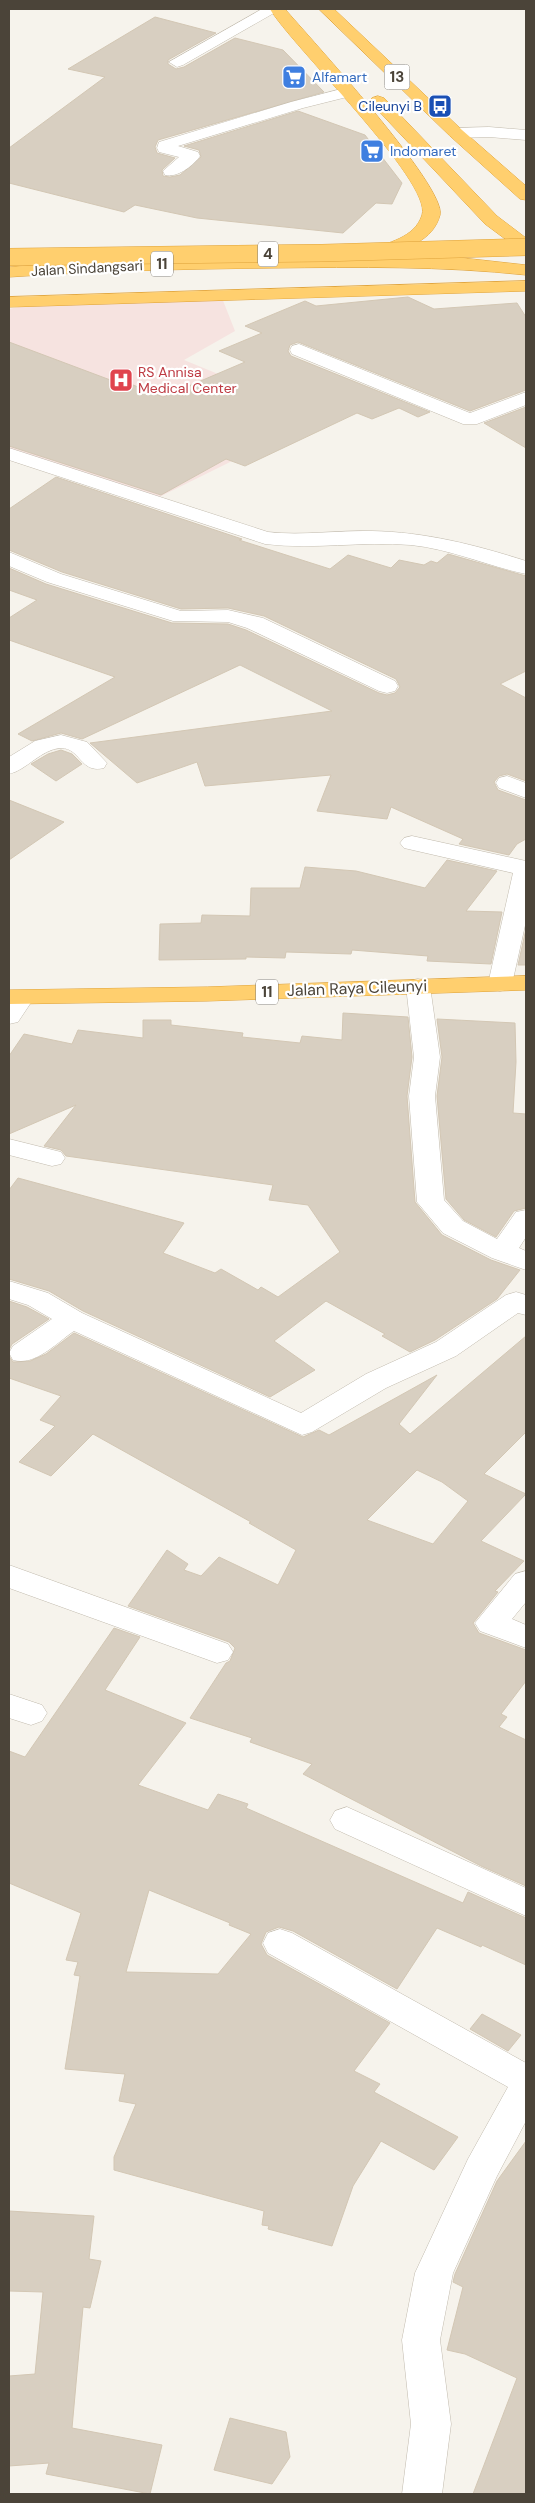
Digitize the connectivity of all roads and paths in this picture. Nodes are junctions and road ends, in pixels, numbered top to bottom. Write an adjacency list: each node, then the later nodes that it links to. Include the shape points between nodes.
1 (273, 9): 5 (street)
2 (277, 9): 4 (highway)
3 (326, 9): 8 (highway, 13)
4 (305, 38): 6 (highway); 12 (highway, via 349,71 491,220)
5 (177, 62)
6 (350, 92): 9 (street, via 165,145 165,148 192,156); 14 (highway, via 414,172 432,204 430,220 408,242 373,254)
7 (526, 135): 8 (street, via 489,132)
8 (462, 139): 10 (highway); 11 (highway, 13)
9 (171, 171)
10 (526, 175)
11 (526, 195)
12 (526, 247): 13 (highway, 4, bridge)
13 (9, 257)
14 (315, 262): 16 (highway, 11, via 460,264); 17 (highway, Jalan Sindangsari / 11, via 108,266)
15 (526, 266): 17 (highway, 4)
16 (526, 270)
17 (9, 274)
18 (526, 286): 19 (highway)
19 (9, 302)
20 (299, 350): 21 (street, via 470,420)
21 (526, 398)
22 (9, 454): 24 (street, via 265,538 293,541 372,536 416,538 457,545)
23 (9, 558): 25 (street, via 54,578 159,612 193,619 228,616 255,623)
24 (526, 568)
25 (387, 686)
26 (96, 763): 27 (street, via 80,747 69,742 33,750)
27 (9, 767)
28 (412, 843): 29 (street)
29 (526, 868): 31 (street)
30 (526, 983): 31 (highway, Jalan Raya Cileunyi / 11)
31 (500, 984): 32 (highway, Jalan Raya Cileunyi / 11)
32 (418, 986): 33 (highway, Jalan Raya Cileunyi / 11); 37 (street, via 427,1057 422,1096 431,1202 454,1227)
33 (13, 1004)
34 (9, 1147): 35 (street)
35 (52, 1158)
36 (526, 1218): 37 (street)
37 (514, 1257)
38 (9, 1290): 40 (street, via 38,1299)
39 (526, 1306): 40 (street, via 516,1300 446,1349 376,1381 302,1425)
40 (72, 1319): 41 (street)
41 (23, 1353)
42 (9, 1576): 45 (street)
43 (526, 1582): 44 (street, via 491,1623)
44 (526, 1637)
45 (217, 1652)
46 (347, 1820): 47 (street)
47 (526, 1903)
48 (280, 1943): 49 (street)
49 (526, 2080)
50 (526, 2088): 51 (street, via 481,2170 434,2274 421,2340 431,2424)
51 (422, 2494)

